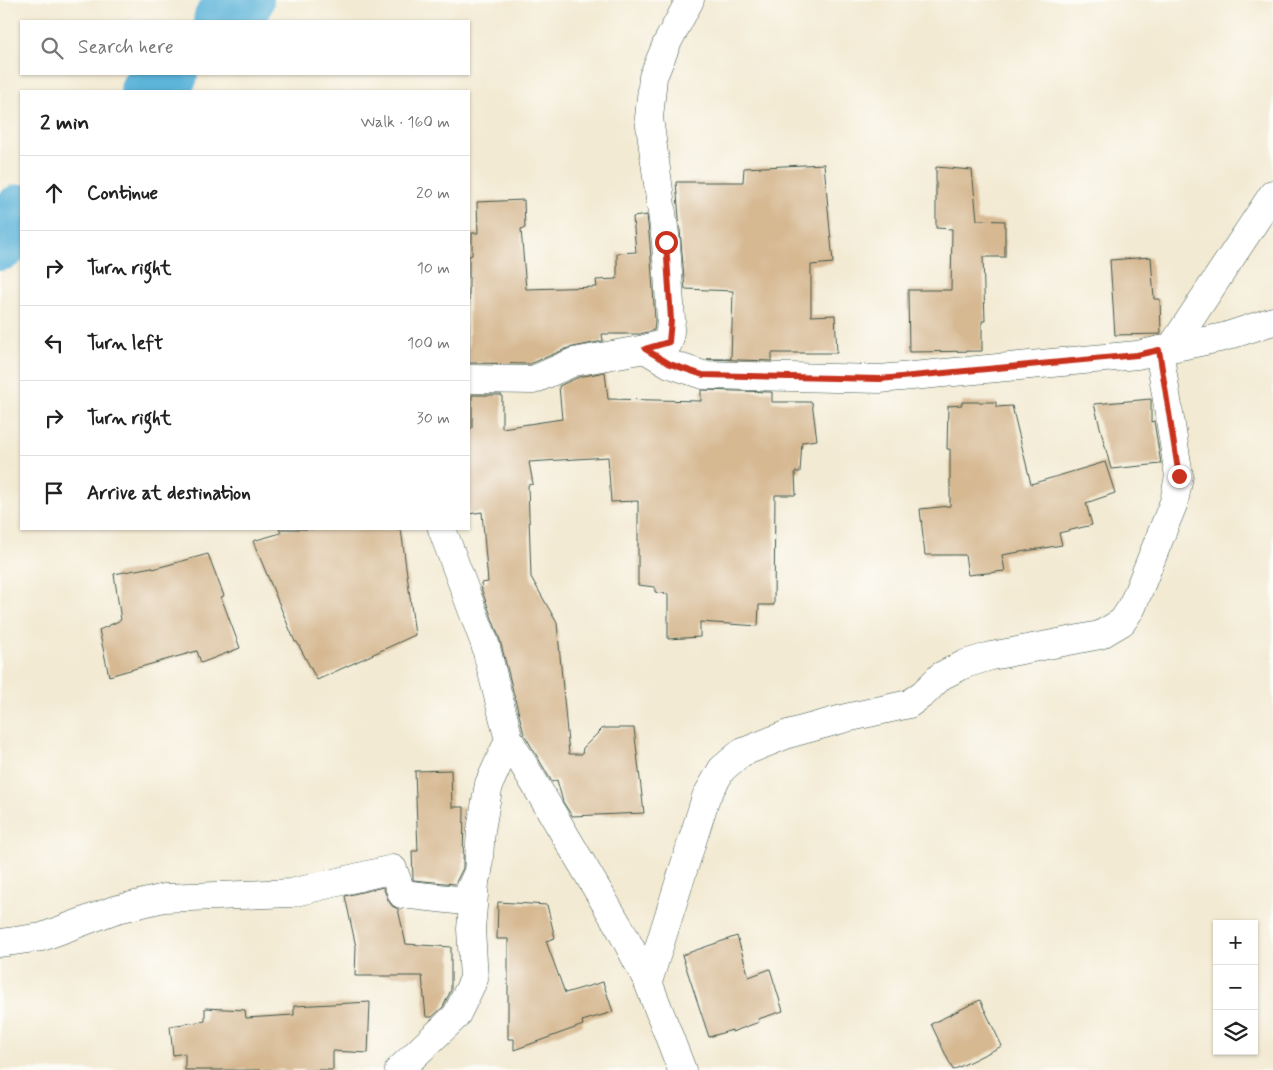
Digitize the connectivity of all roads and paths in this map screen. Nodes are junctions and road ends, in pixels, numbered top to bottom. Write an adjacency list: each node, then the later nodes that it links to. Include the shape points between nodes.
1 (690, 0): 4 (street, via 653,77 649,118 666,242 671,320 669,342)
2 (1273, 194): 5 (street)
3 (1273, 321): 5 (street, via 1224,337)
4 (645, 349): 5 (street, via 670,364 703,375 880,379 1137,355); 6 (street, via 574,362 532,380)
5 (1165, 349): 11 (street, via 1179,476 1177,489 1132,607 1122,622 1100,635 964,664 941,676 909,704 788,734 740,753 722,769 706,797)
6 (470, 379)
7 (442, 530): 8 (street, via 485,644)
8 (509, 740): 9 (street, via 489,784); 11 (street)
9 (475, 881): 10 (street, via 465,901 402,894 393,869 291,893 164,898 114,910 42,937); 12 (street, via 471,929 474,979 456,1016)
10 (0, 943)
11 (648, 982): 13 (street)
12 (399, 1070)
13 (682, 1070)

